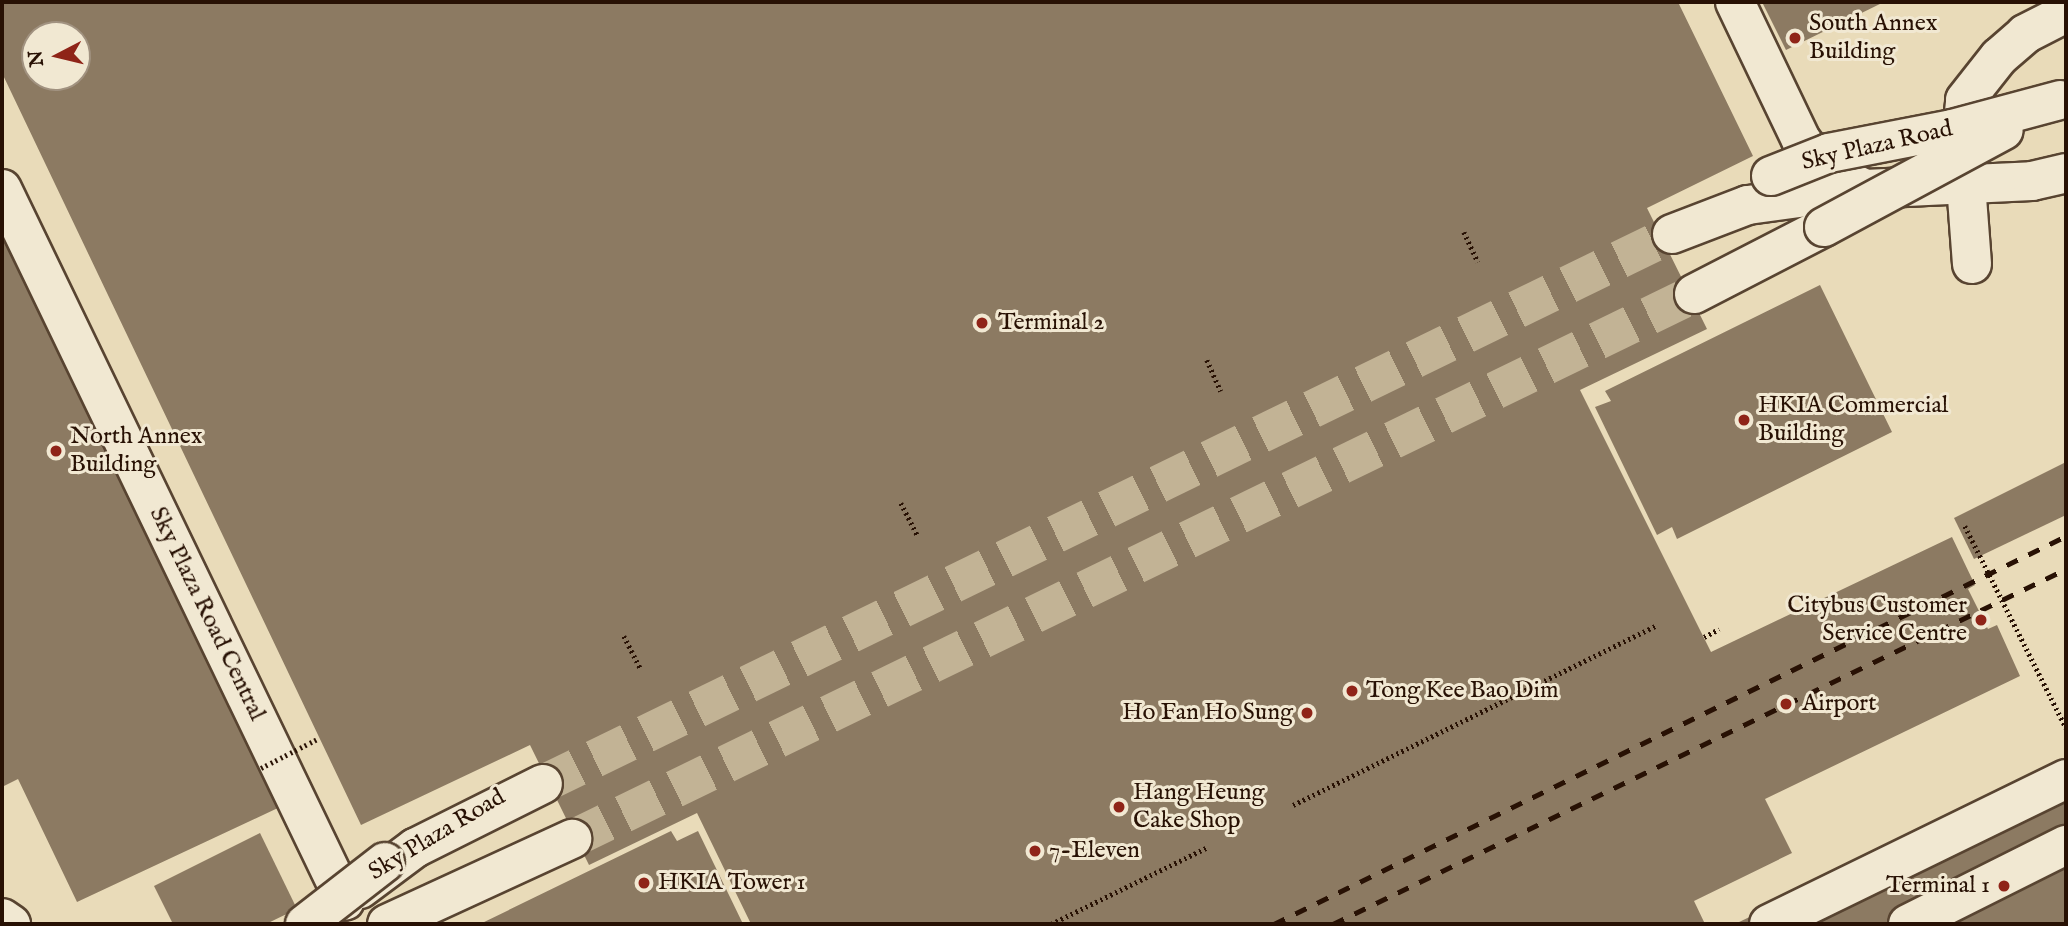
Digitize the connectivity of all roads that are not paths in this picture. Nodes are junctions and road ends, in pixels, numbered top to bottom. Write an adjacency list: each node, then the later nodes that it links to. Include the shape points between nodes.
1 (1735, 2): 7 (street, via 1801,140 1823,168)
2 (2066, 13): 5 (street, via 2025,34 1999,57 1965,100)
3 (2063, 99): 7 (street, Sky Plaza Road, bridge, via 1799,163 1668,232 1748,205); 9 (street, Sky Plaza Road, bridge)
4 (2066, 173): 5 (street)
5 (1968, 186): 7 (street); 8 (street)
6 (2, 189): 12 (street, Sky Plaza Road Central)
7 (1865, 189)
8 (1972, 264)
9 (1694, 293)
10 (2066, 779): 18 (street)
11 (2066, 845): 19 (street)
12 (337, 913): 15 (street, Sky Plaza Road, bridge, via 415,848 541,780 421,839)
13 (2, 918): 14 (street)
14 (10, 924)
15 (304, 924)
16 (380, 924): 17 (street, via 411,901 561,836)
17 (387, 924)
18 (1769, 924)
19 (1908, 924)

